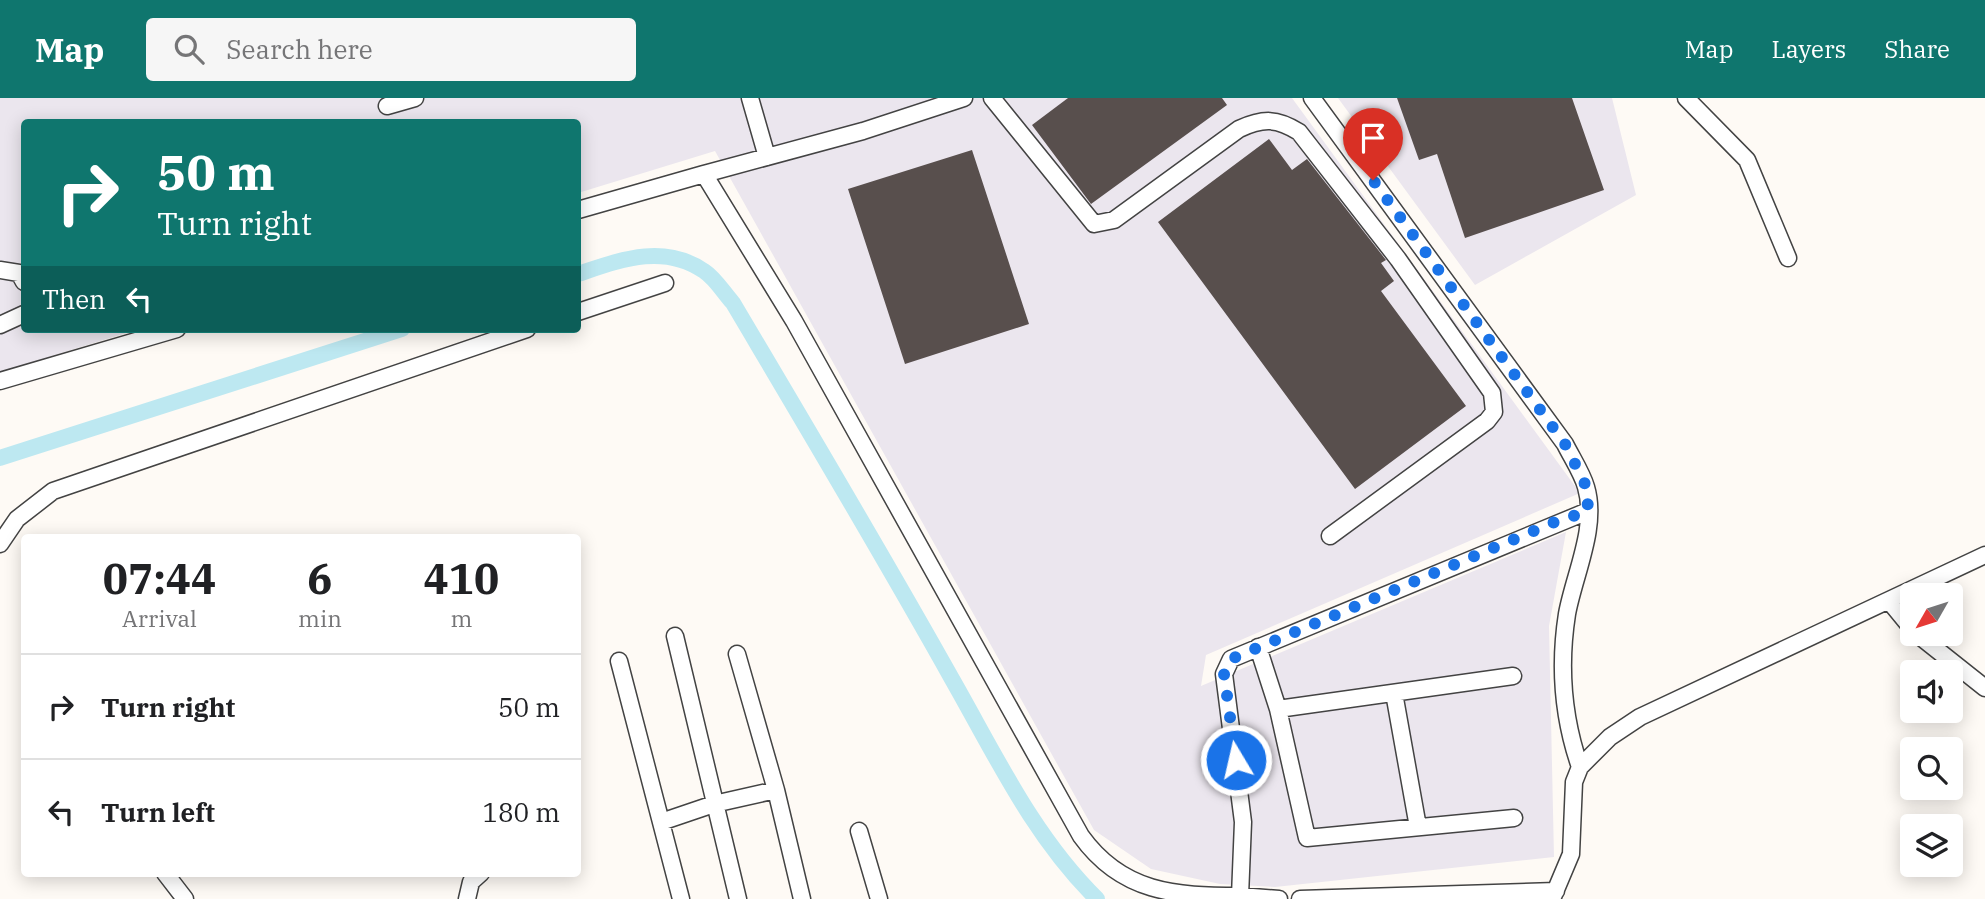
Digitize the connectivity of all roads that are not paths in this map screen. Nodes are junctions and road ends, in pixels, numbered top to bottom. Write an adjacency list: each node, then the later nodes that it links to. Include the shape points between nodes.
1 (415, 98): 7 (street)
2 (750, 98): 9 (street)
3 (964, 98): 9 (street)
4 (992, 98): 23 (street, via 1094,224 1114,220 1239,129 1257,120 1273,119 1300,132 1382,238 1492,393 1495,404 1487,421)
5 (1312, 98): 22 (street, via 1565,444 1587,488)
6 (1686, 98): 12 (street, via 1747,160)
7 (386, 102): 8 (street)
8 (391, 119)
9 (767, 157): 10 (street)
10 (704, 174): 11 (street); 47 (street, via 793,320 1097,858 1114,872 1147,887 1183,895)
11 (581, 209)
12 (1787, 258)
13 (0, 270): 14 (street)
14 (21, 277)
15 (665, 283): 16 (street)
16 (581, 311)
17 (21, 315): 18 (street)
18 (0, 325)
19 (163, 333): 21 (street)
20 (515, 333): 24 (street, via 53,492 17,519)
21 (0, 381)
22 (1588, 511): 30 (street); 37 (street, via 1567,612 1563,657 1568,733)
23 (1330, 536)
24 (0, 544)
25 (1985, 555): 26 (street)
26 (1890, 603): 27 (street); 37 (street, via 1640,717)
27 (1900, 615)
28 (675, 636): 39 (street)
29 (1932, 646): 34 (street)
30 (1258, 647): 36 (street); 47 (street, via 1231,659 1224,674 1243,822)
31 (737, 654): 38 (street)
32 (619, 661): 41 (street)
33 (1513, 676): 35 (street)
34 (1985, 688)
35 (1394, 693): 36 (street); 42 (street)
36 (1278, 709): 42 (street, via 1307,838)
37 (1580, 766): 46 (street, via 1574,782 1571,854)
38 (776, 790): 39 (street); 52 (street)
39 (714, 804): 41 (street); 51 (street)
40 (1514, 818): 42 (street)
41 (661, 822): 50 (street)
42 (1418, 827)
43 (859, 831): 53 (street)
44 (169, 877): 48 (street)
45 (477, 877): 49 (street)
46 (1554, 895): 55 (street)
47 (1240, 896): 54 (street)
48 (185, 899)
49 (467, 899)
50 (681, 899)
51 (738, 899)
52 (802, 899)
53 (879, 899)
54 (1279, 899)
55 (1300, 899)

